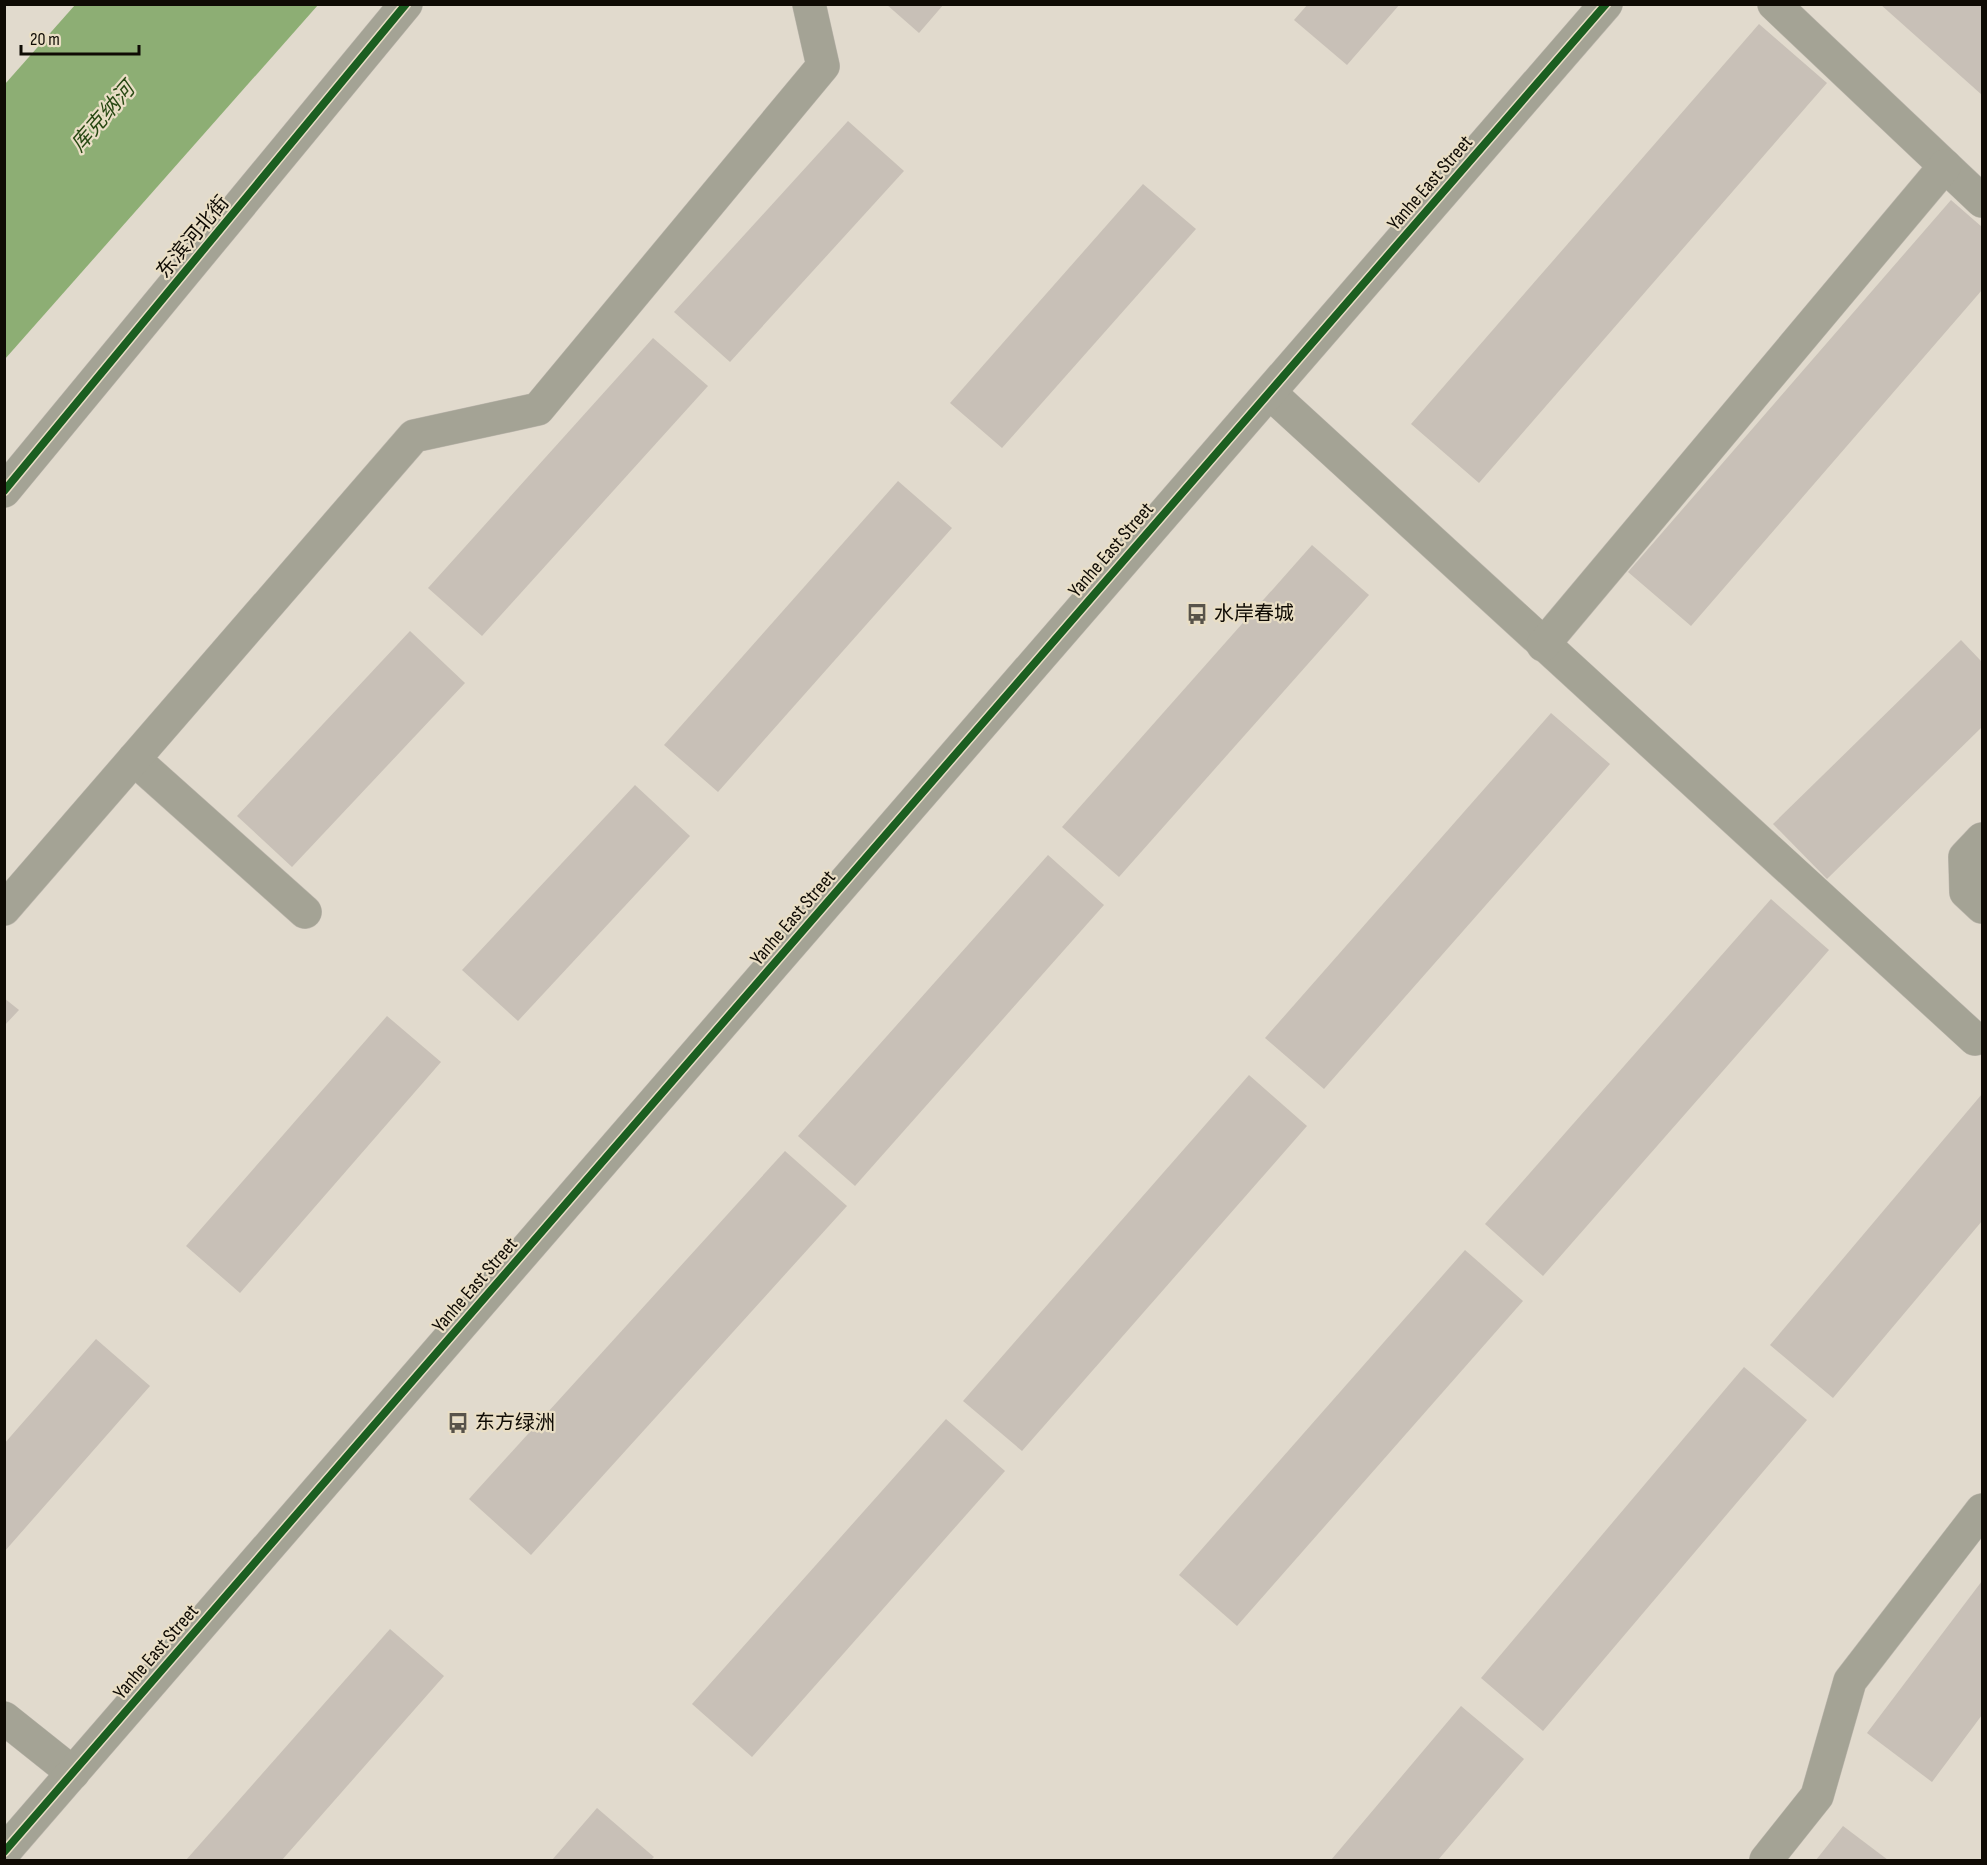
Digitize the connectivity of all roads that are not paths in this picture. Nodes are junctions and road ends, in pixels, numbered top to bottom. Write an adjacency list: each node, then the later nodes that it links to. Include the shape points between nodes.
1 (406, 4): 8 (street, 东滨河北街)
2 (809, 4): 10 (street, via 823,66 538,409 414,436)
3 (1606, 4): 7 (street, Yanhe East Street)
4 (1774, 4): 5 (street)
5 (1945, 166): 6 (street); 9 (street)
6 (1983, 201)
7 (1270, 393): 9 (street); 18 (street, Yanhe East Street)
8 (4, 491)
9 (1543, 645): 15 (street)
10 (134, 759): 13 (street); 14 (street)
11 (1983, 839): 12 (street, via 1965,857 1966,892)
12 (1983, 907)
13 (4, 909)
14 (305, 912)
15 (1975, 1039)
16 (1983, 1510): 20 (street, via 1851,1681 1817,1796)
17 (4, 1718): 18 (street)
18 (73, 1773): 19 (street, Yanhe East Street)
19 (4, 1852)
20 (1766, 1860)

